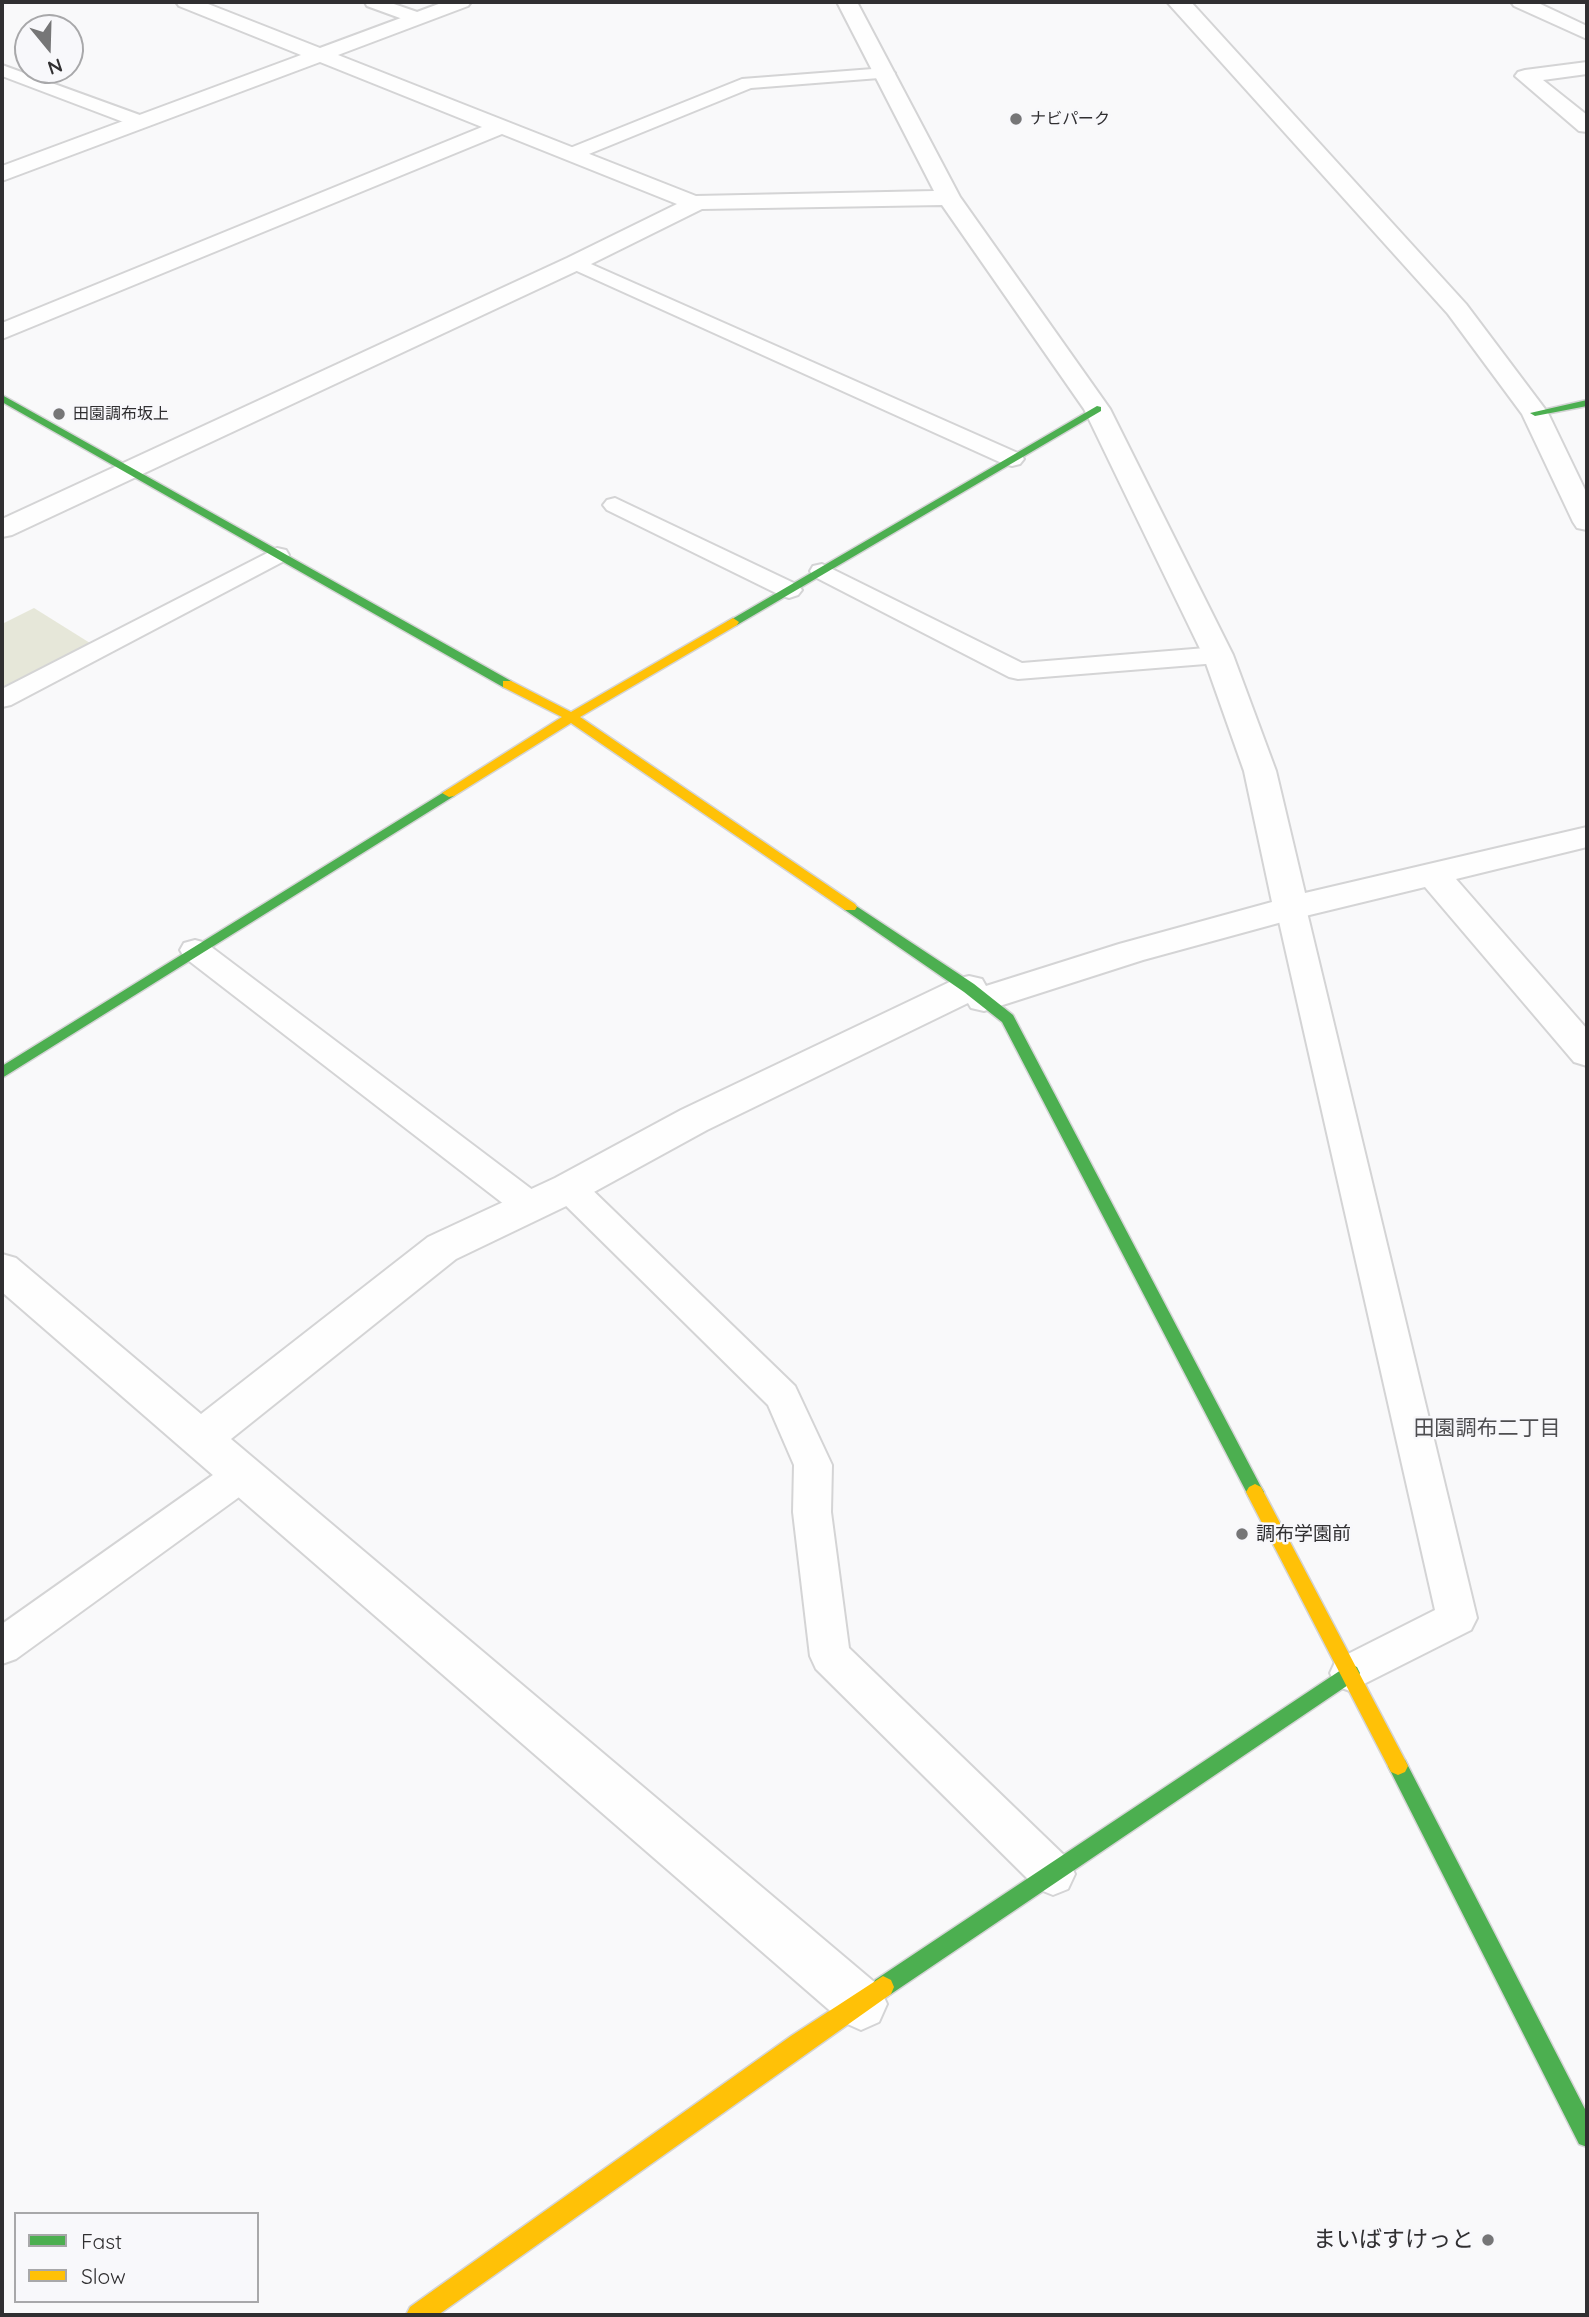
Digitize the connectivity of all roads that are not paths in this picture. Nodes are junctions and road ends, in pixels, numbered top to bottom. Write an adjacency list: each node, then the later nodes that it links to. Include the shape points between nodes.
1 (186, 2): 9 (street)
2 (373, 2): 7 (lane)
3 (461, 2): 7 (street)
4 (847, 2): 12 (street)
5 (1177, 2): 25 (street, via 1457,309)
6 (1521, 2): 8 (street)
7 (417, 18): 9 (street)
8 (1587, 33)
9 (321, 56): 13 (street); 14 (street)
10 (1587, 68): 15 (street, via 1525,76)
11 (2, 70): 13 (lane)
12 (886, 73): 16 (lane, via 748,83); 18 (street)
13 (141, 122): 17 (street)
14 (503, 126): 16 (street); 21 (street)
15 (1587, 126)
16 (572, 154): 19 (street)
17 (2, 174)
18 (949, 198): 19 (street); 24 (street)
19 (695, 204): 20 (street)
20 (575, 263): 26 (lane); 27 (street)
21 (2, 332)
22 (2, 398): 27 (street)
23 (1587, 403): 25 (street)
24 (1097, 409): 26 (street); 34 (street)
25 (1535, 413): 29 (street)
26 (1012, 459): 32 (street)
27 (127, 470): 30 (street); 31 (street)
28 (615, 505): 33 (lane)
29 (1587, 522)
30 (2, 529)
31 (277, 555): 35 (lane); 36 (street)
32 (822, 570): 33 (street); 34 (lane, via 1018,671)
33 (789, 590): 36 (street)
34 (1218, 655): 39 (street, via 1260,771)
35 (2, 699)
36 (571, 717): 40 (street); 41 (street)
37 (1587, 837): 38 (street)
38 (1433, 874): 39 (street); 42 (street)
39 (1291, 908): 41 (street); 50 (lane, via 1457,1618)
40 (195, 950): 43 (street); 45 (lane)
41 (976, 993): 44 (street, via 694,1121); 50 (street, via 1008,1019)
42 (1587, 1053)
43 (2, 1073)
44 (569, 1188): 45 (street); 51 (lane, via 782,1396 813,1465 812,1512 830,1656)
45 (530, 1206): 47 (street, via 442,1248)
46 (2, 1269): 47 (street)
47 (200, 1439): 48 (street)
48 (240, 1476): 49 (lane); 52 (street)
49 (2, 1646)
50 (1350, 1673): 51 (street); 53 (street)
51 (1053, 1874): 52 (street)
52 (861, 2004): 54 (street)
53 (1587, 2136)
54 (418, 2315)

